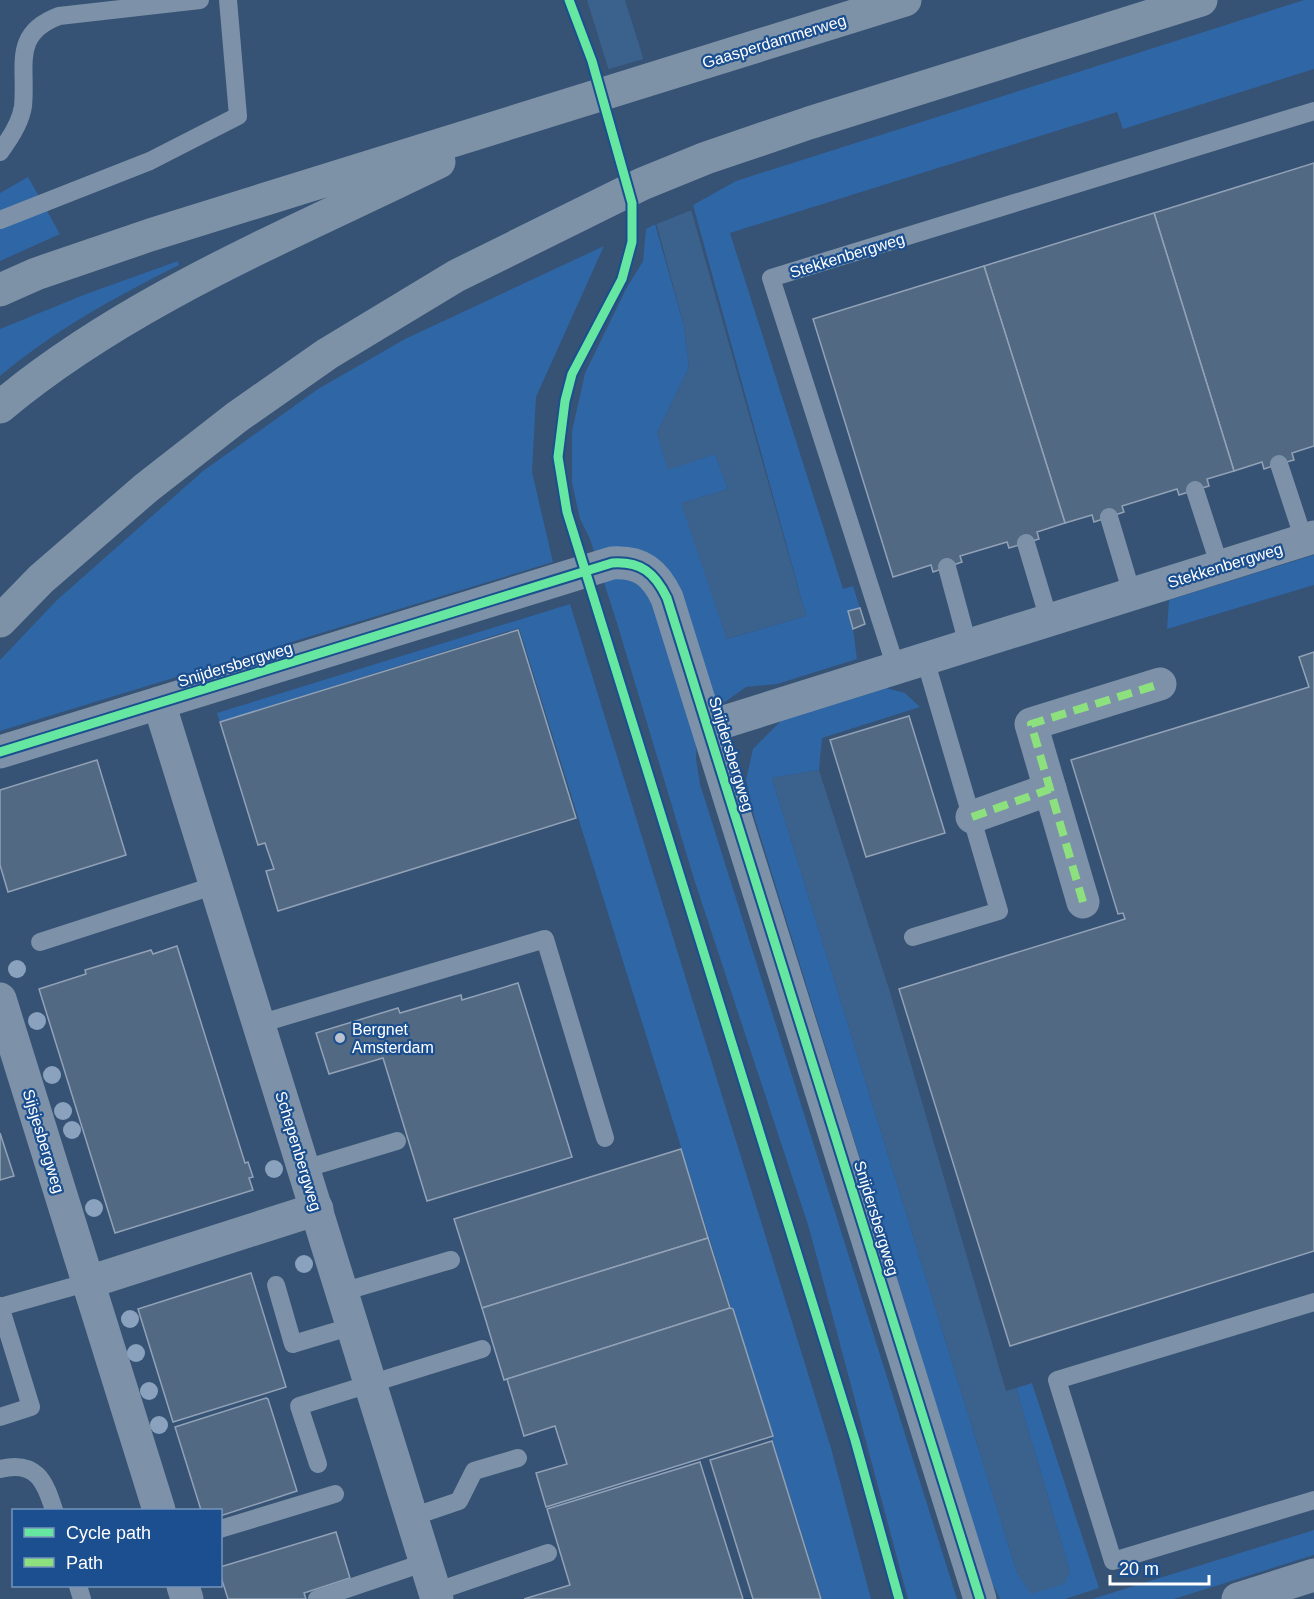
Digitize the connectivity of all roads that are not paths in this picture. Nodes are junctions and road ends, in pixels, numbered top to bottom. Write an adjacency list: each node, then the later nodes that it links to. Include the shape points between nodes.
1 (200, 0): 7 (lane, via 59,16 45,21 26,44 23,108)
2 (228, 0): 8 (lane, via 238,116 150,161)
3 (905, 0): 5 (highway, Gaasperdammerweg)
4 (1201, 0): 20 (highway, via 706,158 642,184 456,276 327,354 237,417 146,488 41,579)
5 (546, 111): 9 (highway, via 92,254); 10 (highway, via 168,294 84,345)
6 (1314, 111): 22 (lane, Stekkenbergweg, via 771,278)
7 (0, 152)
8 (0, 220)
9 (0, 290)
10 (0, 407)
11 (1279, 464): 14 (lane)
12 (1195, 490): 17 (lane)
13 (1109, 517): 18 (lane)
14 (1309, 539): 17 (street, Stekkenbergweg)
15 (1026, 543): 19 (lane)
16 (947, 567): 21 (lane)
17 (1220, 567): 18 (street, Stekkenbergweg)
18 (1132, 594): 19 (street, Stekkenbergweg)
19 (1048, 620): 21 (street, Stekkenbergweg)
20 (0, 621)
21 (968, 645): 22 (street, Stekkenbergweg)
22 (911, 663): 25 (street, Stekkenbergweg); 28 (lane)
23 (1161, 684): 27 (street, via 1031,724)
24 (159, 703): 25 (street, Snijdersbergweg, via 575,573 626,562 645,570 667,598); 26 (street, Snijdersbergweg); 29 (street, Schepenbergweg)
25 (708, 727): 62 (street, Snijdersbergweg)
26 (0, 753)
27 (1050, 789): 28 (street); 30 (street)
28 (972, 817): 31 (lane, via 999,911)
29 (216, 885): 32 (lane); 34 (street, Schepenbergweg)
30 (1083, 902)
31 (913, 936)
32 (40, 942)
33 (0, 999): 40 (street, Sijsjesbergweg)
34 (259, 1024): 35 (lane, via 545,939); 37 (street, Schepenbergweg)
35 (605, 1138)
36 (397, 1141): 37 (lane)
37 (304, 1169): 38 (street, Schepenbergweg)
38 (317, 1209): 40 (street); 42 (street, Schepenbergweg)
39 (451, 1260): 42 (lane)
40 (88, 1282): 44 (lane); 55 (street, Sijsjesbergweg)
41 (276, 1285): 45 (lane, via 293,1344)
42 (342, 1292): 45 (street, Schepenbergweg)
43 (1314, 1302): 53 (lane, via 1057,1380 1113,1561)
44 (0, 1307): 48 (lane, via 31,1407)
45 (353, 1326): 47 (street, Schepenbergweg)
46 (482, 1350): 47 (lane)
47 (371, 1384): 50 (lane, via 299,1406); 56 (street, Schepenbergweg)
48 (0, 1417)
49 (518, 1458): 56 (lane, via 474,1472 459,1501)
50 (318, 1464)
51 (0, 1469): 54 (lane, via 21,1467 37,1474 47,1487)
52 (335, 1494): 57 (lane)
53 (1314, 1500)
54 (54, 1509)
55 (159, 1509)
56 (412, 1517): 60 (street, Schepenbergweg)
57 (222, 1528)
58 (548, 1552): 60 (lane)
59 (1314, 1575): 63 (street)
60 (433, 1584): 61 (lane)
61 (317, 1599)
62 (980, 1599)
63 (1238, 1599)

